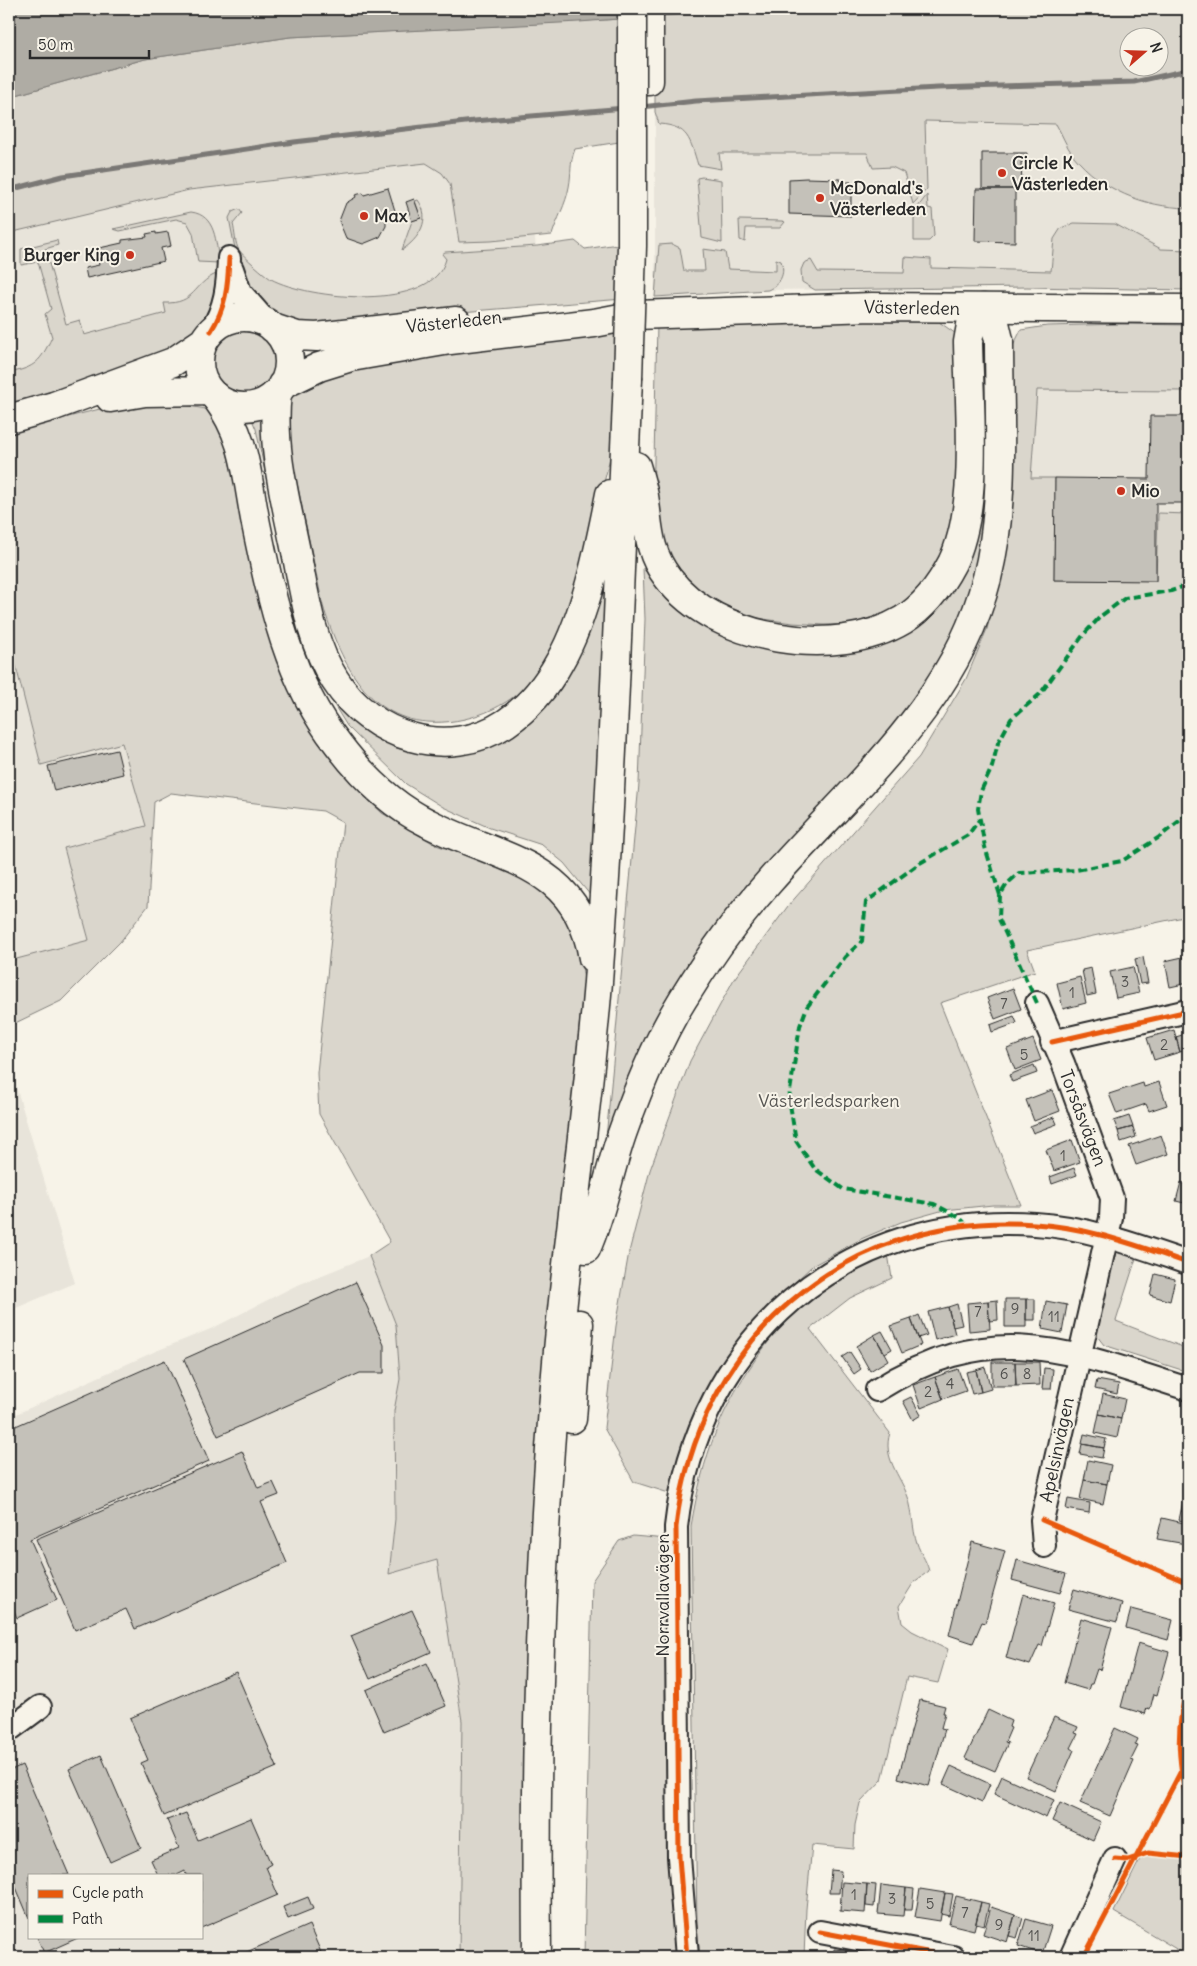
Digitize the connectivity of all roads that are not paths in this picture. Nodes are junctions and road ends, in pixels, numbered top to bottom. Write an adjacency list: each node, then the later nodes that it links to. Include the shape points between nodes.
1 (632, 9): 8 (main road, bridge)
2 (649, 9): 8 (main road, via 650,80)
3 (983, 308): 4 (main road, Västerleden); 5 (main road, Västerleden, via 872,307); 13 (main road, via 971,325 968,342 970,476 960,540 940,583 925,601 904,619 882,630 836,640 801,640 730,624 695,606 675,587 656,559 650,541 644,496); 19 (main road, via 995,323 999,340 999,466 995,530 976,616 957,657 921,714 885,758 769,882 720,943 682,1000 623,1131 598,1222)
4 (1188, 309)
5 (636, 315): 6 (main road, Västerleden, via 592,307 317,337 297,336); 9 (main road, Västerleden, via 351,357 319,367)
6 (270, 325): 7 (main road, via 252,318 236,318 220,324); 7 (street, via 240,292 229,258 228,292 221,315); 9 (main road, via 283,340 288,354 288,370)
7 (207, 336): 10 (main road, via 199,366); 11 (main road, via 173,362)
8 (634, 379): 13 (main road)
9 (279, 389): 10 (main road, via 263,402 242,407 225,403); 13 (main road, via 277,455 311,622 320,651 334,679 352,703 374,722 398,734 425,741 463,740 505,723 533,699 549,679 562,659 583,606 612,484)
10 (212, 394): 11 (main road, via 145,392); 14 (main road, via 230,417 241,443 275,610 288,652 312,706 337,744 367,780 394,802 426,823 529,866 557,887 569,899 586,927)
11 (54, 406): 12 (main road)
12 (9, 419)
13 (631, 460): 14 (main road); 19 (main road, via 618,861)
14 (597, 987): 29 (main road, via 558,1345 548,1494 540,1689)
15 (1037, 1002): 17 (street, Torsåsvägen)
16 (1188, 1011): 17 (street)
17 (1052, 1042): 18 (street, Torsåsvägen, via 1109,1184 1112,1207)
18 (1106, 1236): 20 (street, Norrvallavägen); 21 (street, Apelsinvägen); 31 (street, Norrvallavägen, via 1036,1224 955,1226 905,1238 847,1263 811,1284 775,1316 752,1341 708,1408 684,1476 676,1527 679,1857)
19 (586, 1249): 30 (main road, via 561,1598 556,1732)
20 (1188, 1263)
21 (1078, 1354): 22 (street); 23 (street, via 1024,1346 983,1348 954,1354 916,1368); 24 (street, Apelsinvägen, via 1042,1520)
22 (1188, 1388)
23 (877, 1390)
24 (1044, 1546)
25 (40, 1707): 26 (street)
26 (9, 1730)
27 (1116, 1859): 33 (street)
28 (820, 1932): 32 (street)
29 (537, 1957)
30 (555, 1957)
31 (687, 1957)
32 (953, 1957)
33 (1071, 1957)

